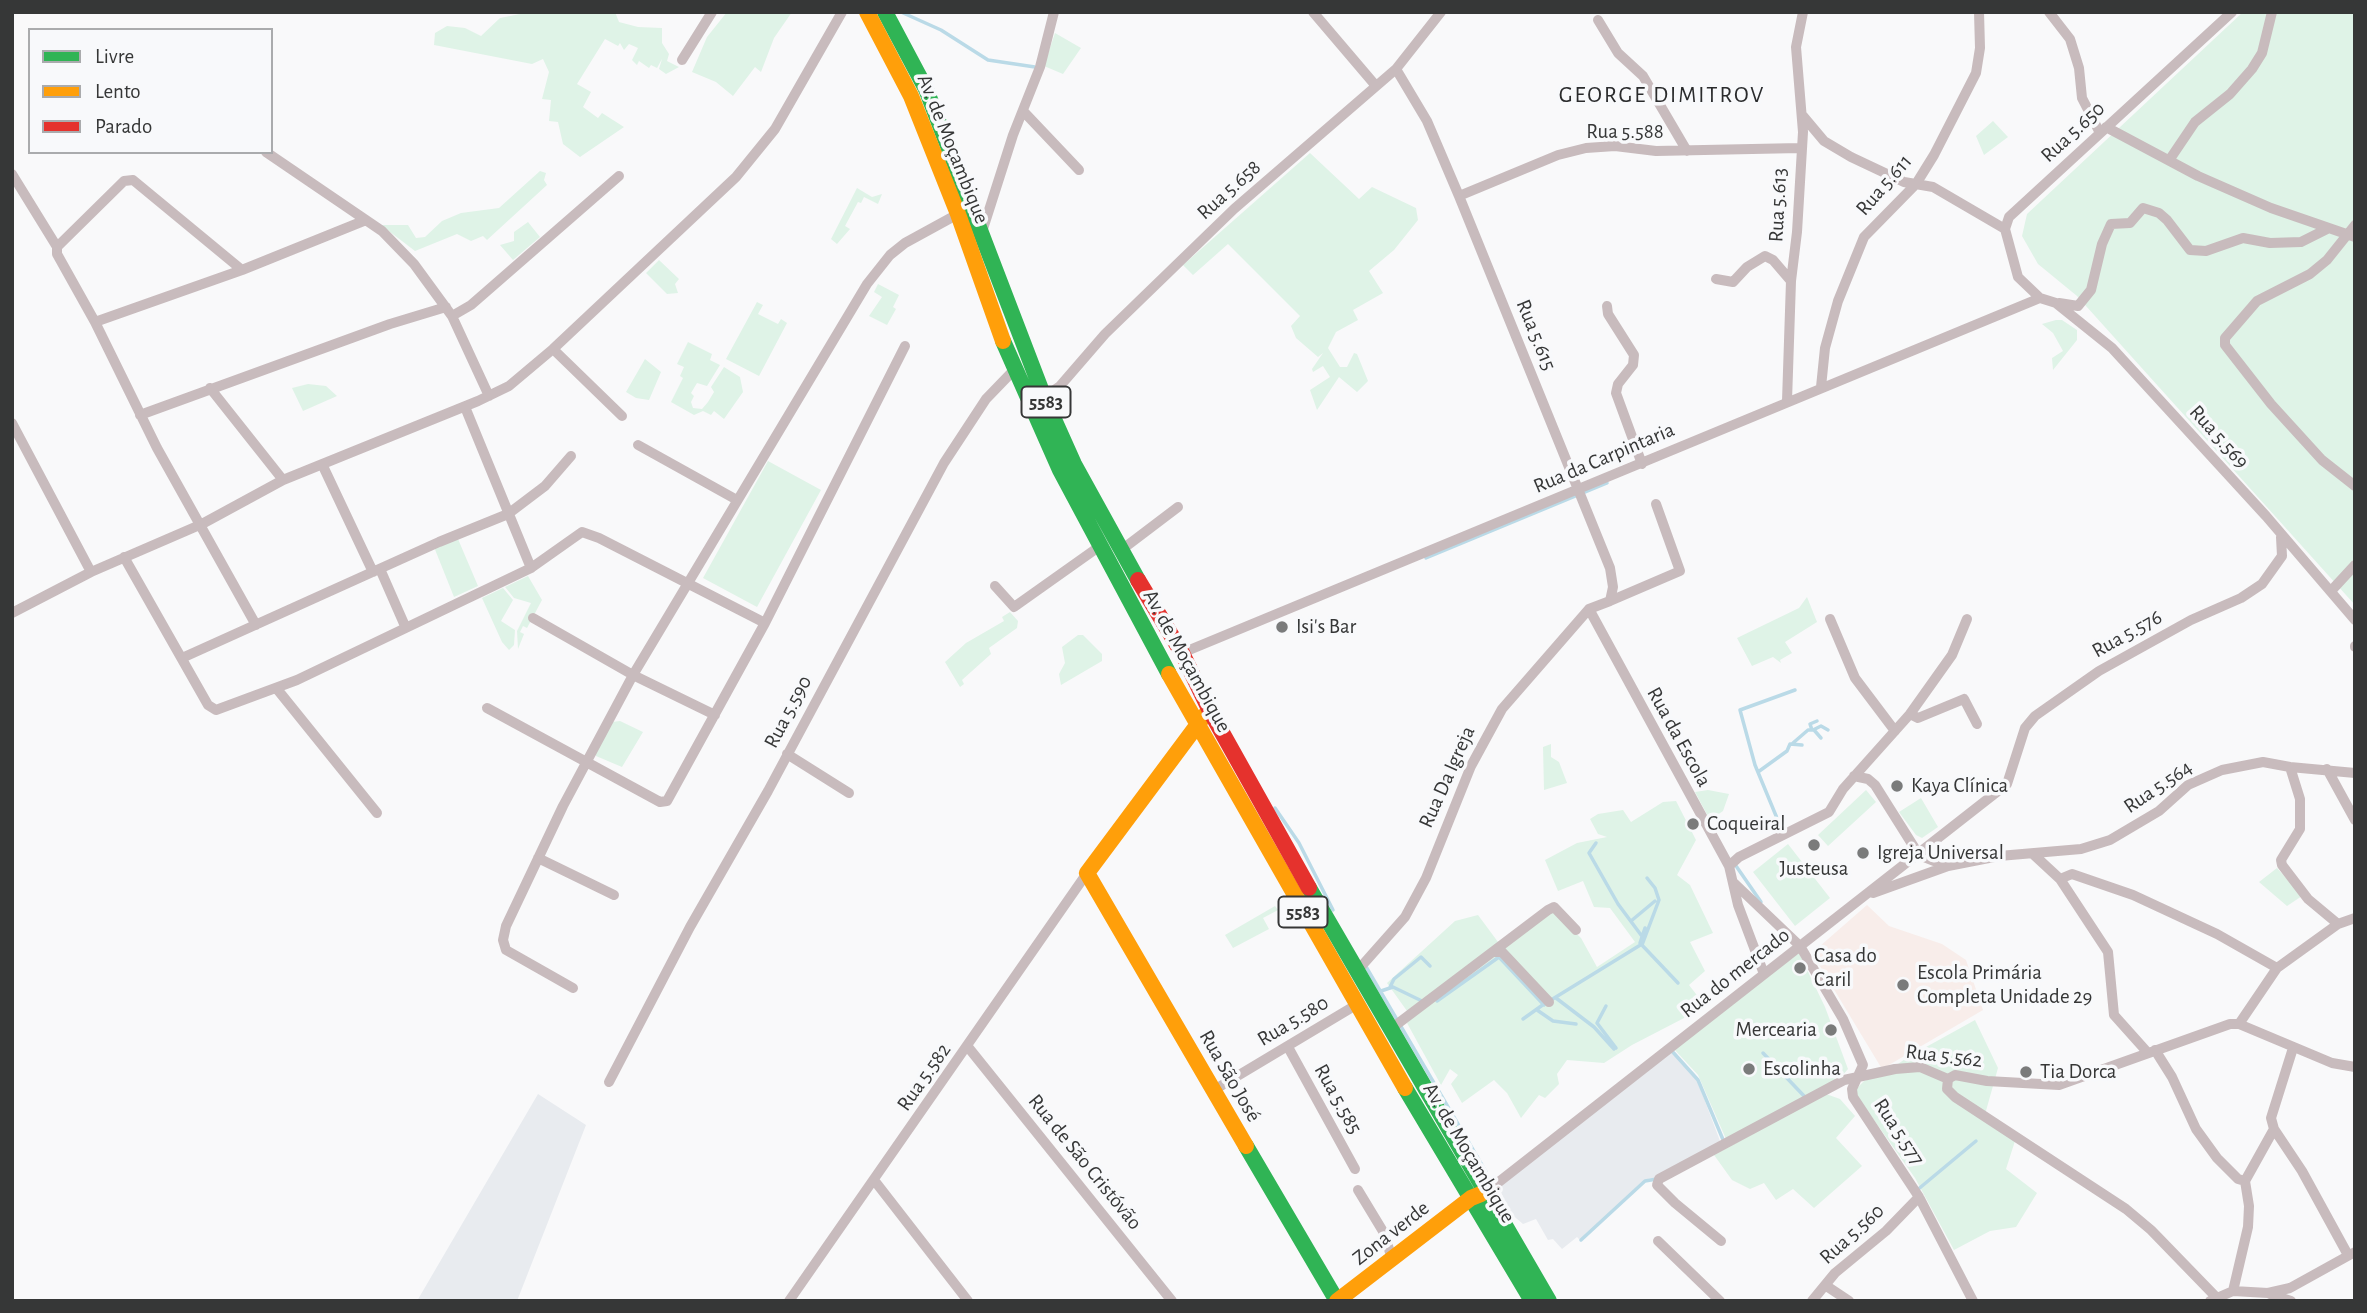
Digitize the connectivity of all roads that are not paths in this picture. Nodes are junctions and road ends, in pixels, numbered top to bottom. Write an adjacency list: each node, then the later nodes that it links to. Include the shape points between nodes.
1 (712, 12): 14 (street)
2 (842, 12): 46 (street, via 775,129 736,177)
3 (867, 12): 29 (main road, Av. de Moçambique / 5583, via 911,96)
4 (886, 12): 34 (main road, Av. de Moçambique / 5583, via 926,89)
5 (1054, 12): 17 (street)
6 (1313, 12): 16 (street)
7 (1441, 12): 15 (street, Rua 5.658)
8 (1803, 12): 18 (street, Rua 5.613, via 1796,47)
9 (1979, 12): 27 (street, Rua 5.611, via 1976,73)
10 (2049, 12): 19 (street, via 2070,39 2082,98)
11 (2232, 12): 19 (street, Rua 5.650)
12 (2272, 12): 23 (street, via 2262,53 2252,69 2230,94 2194,122)
13 (1598, 20): 21 (street, via 1618,53 1643,76)
14 (682, 60)
15 (1395, 69): 16 (street, Rua 5.658); 28 (street, Rua 5.615, via 1427,121)
16 (1376, 86): 51 (street, Rua 5.658, via 1234,209)
17 (1024, 112): 24 (street); 34 (street)
18 (1803, 117): 20 (street, Rua 5.613); 27 (street, via 1824,141 1850,157)
19 (2103, 130): 23 (street); 33 (street, Rua 5.650, via 2009,217)
20 (1800, 148): 21 (street, Rua 5.588); 39 (street, Rua 5.613)
21 (1687, 151): 28 (street, Rua 5.588, via 1586,148)
22 (270, 154): 30 (street)
23 (2170, 159): 32 (street, via 2271,208)
24 (1079, 170)
25 (12, 174): 36 (street)
26 (619, 176): 43 (street, via 480,297)
27 (1916, 184): 33 (street, via 1933,187); 48 (street, Rua 5.611, via 1864,237 1838,301 1825,348)
28 (1459, 196): 63 (street, Rua 5.615)
29 (958, 214): 47 (main road, Av. de Moçambique / 5583); 64 (street, via 905,243 867,284)
30 (366, 220): 37 (street); 43 (street, via 414,264)
31 (2355, 225): 35 (street)
32 (2329, 228): 35 (street); 41 (street, via 2301,242 2244,239 2206,251 2190,250 2168,220 2143,208 2130,223 2112,224 2091,290 2078,306)
33 (2005, 229): 40 (street, via 2018,277)
34 (982, 235): 51 (main road, Av. de Moçambique / 5583)
35 (2350, 236): 62 (street, via 2310,274 2257,301 2225,338 2230,352 2271,404 2322,460)
36 (57, 247): 37 (street, via 124,181 133,180); 44 (street)
37 (242, 270): 44 (street)
38 (1716, 279): 39 (street, via 1733,282 1765,256)
39 (1791, 281): 52 (street, Rua 5.613)
40 (2040, 298): 41 (street, Rua 5.569); 48 (street, Rua da Carpintaria)
41 (2056, 303): 69 (street, Rua 5.569, via 2112,348)
42 (1607, 306): 60 (street, via 1634,355 1616,393)
43 (449, 312): 49 (street); 50 (street)
44 (95, 322): 54 (street)
45 (905, 346): 87 (street)
46 (553, 349): 50 (street, via 509,386); 55 (street)
47 (1014, 370): 70 (main road, Av. de Moçambique / 5583); 101 (street, Rua 5.590, via 960,435)
48 (1821, 387): 52 (street, Rua da Carpintaria)
49 (210, 388): 54 (street); 61 (street)
50 (489, 396): 53 (street)
51 (1044, 397): 71 (main road, Av. de Moçambique / 5583, via 1073,464)
52 (1787, 401): 60 (street, Rua da Carpintaria)
53 (465, 407): 59 (street); 67 (street)
54 (140, 415): 68 (street)
55 (622, 416)
56 (12, 423): 76 (street)
57 (638, 445): 64 (street)
58 (571, 456): 67 (street, via 545,485)
59 (322, 464): 61 (street); 75 (street)
60 (1642, 464): 63 (street, Rua da Carpintaria)
61 (283, 480): 68 (street)
62 (2355, 486)
63 (1578, 490): 80 (street, Rua 5.615, via 1610,568); 90 (street, Rua da Carpintaria)
64 (737, 500): 77 (street)
65 (1656, 504): 80 (street, via 1680,571)
66 (1178, 507): 71 (street)
67 (508, 514): 74 (street); 75 (street)
68 (202, 524): 72 (street); 88 (street)
69 (2281, 537): 79 (street, Rua 5.569); 107 (street, Rua 5.576, via 2282,556 2253,591 2099,671 2035,716 2025,728)
70 (1100, 546): 78 (street, via 1014,607); 98 (main road, Av. de Moçambique / 5583)
71 (1120, 551): 90 (main road, Av. de Moçambique / 5583)
72 (124, 557): 76 (street); 91 (street)
73 (2355, 565): 79 (street)
74 (531, 568): 77 (street, via 582,532); 89 (street)
75 (376, 570): 88 (street); 89 (street)
76 (91, 572): 82 (street)
77 (689, 583): 87 (street); 92 (street)
78 (995, 586)
79 (2331, 591): 86 (street, Rua 5.569)
80 (1610, 601): 81 (street)
81 (1589, 610): 114 (street, Rua da Escola); 127 (street, Rua Da Igreja, via 1496,718 1405,918)
82 (12, 613)
83 (533, 618): 92 (street)
84 (1830, 619): 100 (street, via 1856,678)
85 (1967, 619): 96 (street, via 1952,655)
86 (2355, 620)
87 (765, 623): 97 (street)
88 (256, 625): 91 (street)
89 (405, 626): 93 (street)
90 (1182, 653): 95 (main road, Av. de Moçambique / 5583)
91 (182, 658): 93 (street, via 208,705 216,710)
92 (633, 675): 97 (street); 102 (street)
93 (277, 689): 109 (street)
94 (487, 708): 102 (street)
95 (1210, 710): 98 (main road); 127 (main road, Av. de Moçambique / 5583)
96 (1910, 714): 99 (street, via 1918,718 1964,699); 100 (street)
97 (715, 715): 102 (street, via 667,801 660,802)
98 (1197, 722): 116 (main road); 131 (main road, Av. de Moçambique / 5583)
99 (1977, 724)
100 (1895, 730): 106 (street)
101 (787, 754): 108 (street); 141 (street, Rua 5.590)
102 (586, 763): 113 (street)
103 (2290, 767): 104 (street, Rua 5.564); 111 (street, Rua 5.564, via 2263,762 2222,770 2188,785 2159,811 2110,840 2081,849); 122 (street, via 2300,799 2300,829 2282,865 2308,899)
104 (2327, 769): 105 (street, Rua 5.564); 110 (street)
105 (2355, 772)
106 (1854, 776): 112 (street, via 1875,785); 114 (street, via 1829,812)
107 (2007, 784): 112 (street, Rua do mercado)
108 (849, 793)
109 (377, 813)
110 (2355, 820)
111 (2033, 854): 115 (street, Rua 5.564); 117 (street)
112 (1919, 855): 115 (street); 120 (street, Rua do mercado)
113 (538, 858): 119 (street); 129 (street, via 502,940 506,950)
114 (1729, 866): 118 (street, Rua da Escola)
115 (1948, 866): 120 (street, Rua 5.564)
116 (1087, 873): 134 (street, Rua 5.582); 142 (main road, Rua São José)
117 (2060, 879): 126 (street, via 2072,874 2133,895); 137 (street, via 2108,953 2114,1015)
118 (1734, 883): 124 (street, Rua 5.577); 128 (street, Rua da Escola)
119 (614, 895)
120 (1864, 896): 124 (street, Rua do mercado)
121 (2355, 918): 122 (street)
122 (2339, 924): 126 (street)
123 (1576, 930): 125 (street, via 1554,907)
124 (1800, 946): 128 (street, Rua do mercado); 139 (street, Rua 5.577, via 1860,1051 1863,1065)
125 (1494, 951): 130 (street, via 1502,952); 133 (street)
126 (2277, 968): 132 (street)
127 (1358, 970): 133 (main road, Av. de Moçambique / 5583)
128 (1765, 974): 148 (street, Rua do mercado)
129 (573, 988)
130 (1549, 1002)
131 (1356, 1005): 135 (street, Rua 5.580); 148 (main road, Av. de Moçambique / 5583)
132 (2239, 1024): 136 (street); 137 (street, Rua 5.562)
133 (1392, 1028): 148 (main road, Av. de Moçambique / 5583)
134 (968, 1047): 145 (street, Rua 5.582); 161 (street, Rua de São Cristóvão)
135 (1288, 1047): 142 (street, Rua 5.580); 144 (street, Rua 5.585)
136 (2293, 1048): 138 (street); 143 (street, via 2273,1104)
137 (2151, 1051): 140 (street, Rua 5.562, via 2059,1085 1987,1081 1955,1074); 146 (street, via 2172,1077 2196,1129 2217,1158)
138 (2355, 1067)
139 (1857, 1078): 140 (street, Rua 5.562, via 1920,1068); 149 (street, Rua 5.577, via 1853,1097); 151 (street, Rua 5.562, via 1844,1080 1659,1179 1657,1185)
140 (1948, 1079): 158 (street, via 1947,1088 1955,1097 2126,1209)
141 (609, 1082)
142 (1214, 1090): 162 (main road, Rua São José)
143 (2274, 1129): 146 (street); 152 (street)
144 (1355, 1169)
145 (874, 1180): 159 (street, Rua 5.582); 160 (street)
146 (2245, 1181): 155 (street, via 2248,1227)
147 (1358, 1190): 153 (street, via 1384,1233)
148 (1479, 1195): 153 (main road, Zona verde); 157 (main road, Av. de Moçambique / 5583); 163 (main road, Av. de Moçambique / 5583)
149 (1919, 1197): 154 (street, Rua 5.560); 167 (street, Rua 5.577)
150 (1658, 1241): 164 (street)
151 (1721, 1241)
152 (2351, 1254): 156 (street, via 2290,1288)
153 (1392, 1259): 162 (main road, Zona verde)
154 (1825, 1285): 165 (street, Rua 5.560); 166 (street)
155 (2233, 1291): 156 (street); 158 (street)
156 (2268, 1293): 168 (street)
157 (1529, 1299)
158 (2213, 1299)
159 (789, 1301)
160 (968, 1301)
161 (1172, 1301)
162 (1337, 1301)
163 (1549, 1301)
164 (1720, 1301)
165 (1812, 1301)
166 (1849, 1301)
167 (1973, 1301)
168 (2291, 1301)

